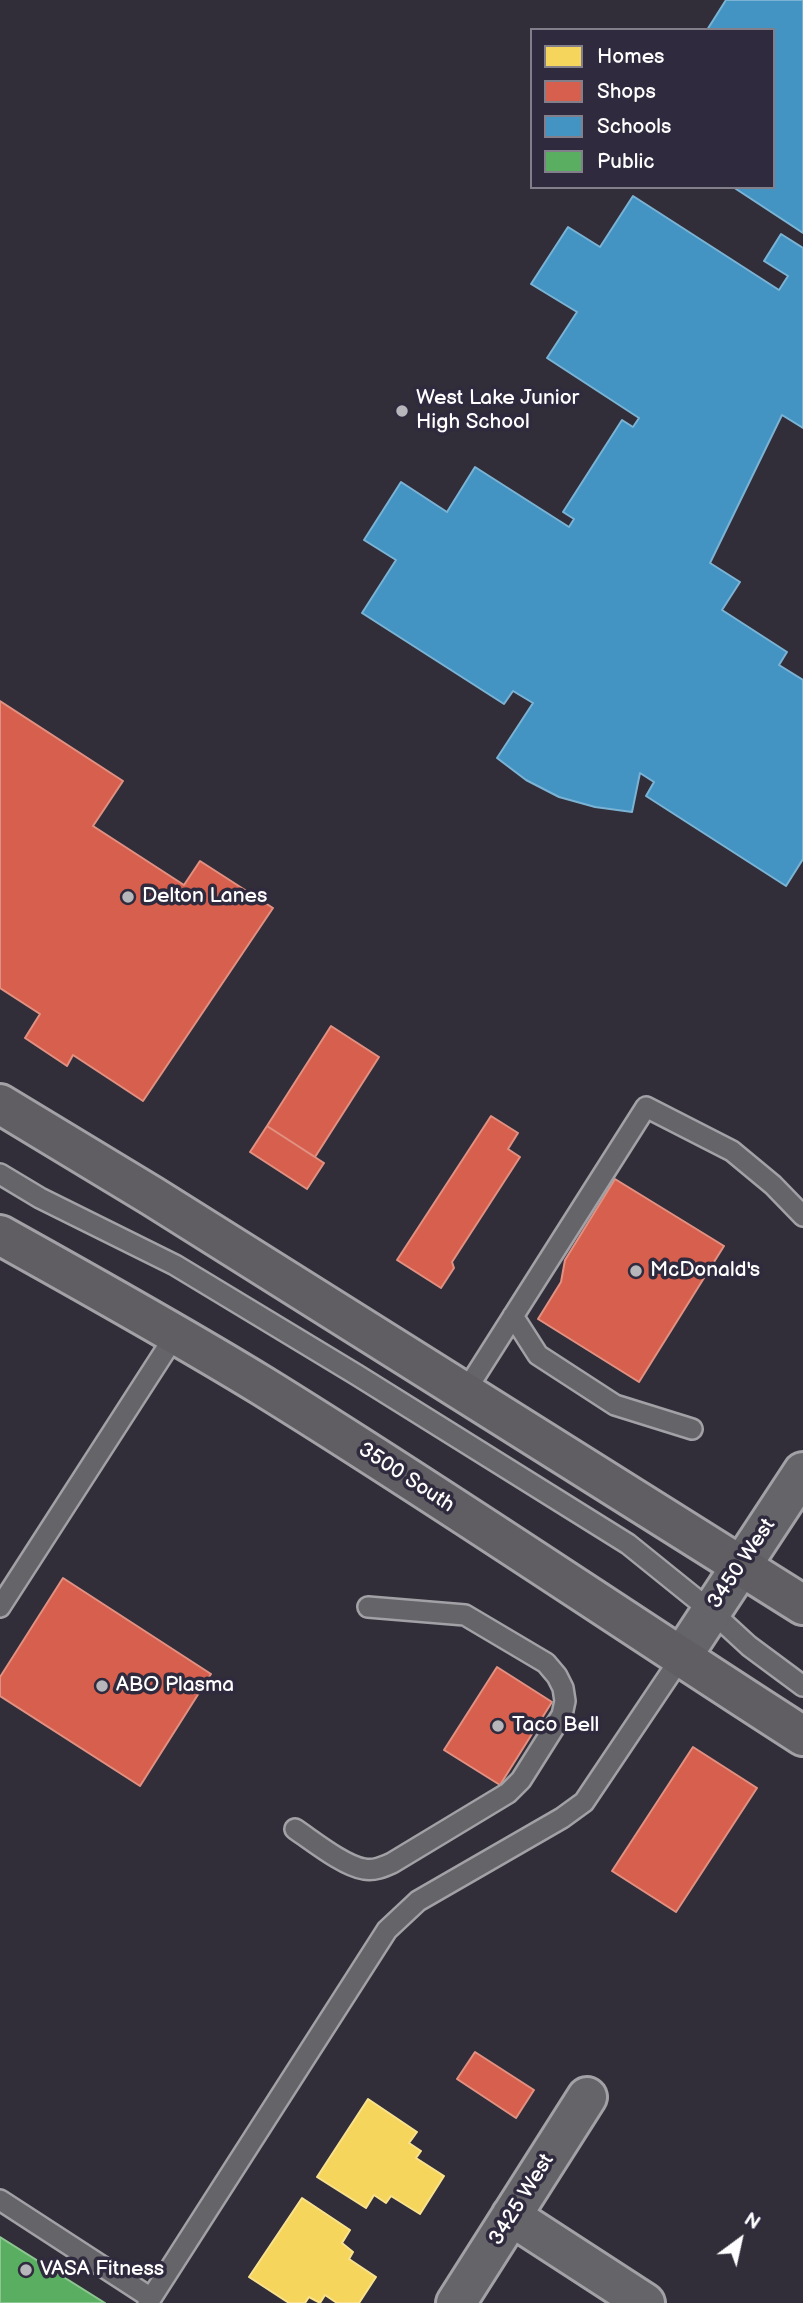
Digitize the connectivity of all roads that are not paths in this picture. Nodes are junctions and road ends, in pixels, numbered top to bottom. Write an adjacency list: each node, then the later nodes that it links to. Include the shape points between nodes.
1 (0, 1104): 7 (main road)
2 (0, 1174): 14 (lane, via 175,1265 357,1375 628,1544)
3 (803, 1216): 5 (lane, via 732,1151 646,1107)
4 (0, 1234): 6 (main road, 3500 South)
5 (513, 1316): 7 (lane); 8 (lane, via 538,1355 615,1405)
6 (176, 1334): 12 (lane); 15 (main road, 3500 South)
7 (465, 1392): 10 (main road)
8 (692, 1429)
9 (803, 1472): 10 (street, 3450 West)
10 (741, 1565): 11 (main road); 14 (street, 3450 West)
11 (803, 1605)
12 (0, 1607)
13 (368, 1608): 18 (lane, via 465,1615 546,1663 563,1688 562,1716 508,1793 378,1869 351,1865)
14 (711, 1611): 15 (street, 3450 West); 16 (lane)
15 (682, 1656): 17 (main road, 3500 South); 22 (lane, via 584,1801 418,1901 387,1930)
16 (803, 1685)
17 (803, 1736)
18 (295, 1829)
19 (587, 2097): 21 (street, 3425 West)
20 (0, 2200): 22 (lane)
21 (511, 2216): 23 (street, 3425 West); 24 (street)
22 (149, 2300)
23 (456, 2303)
24 (645, 2303)

